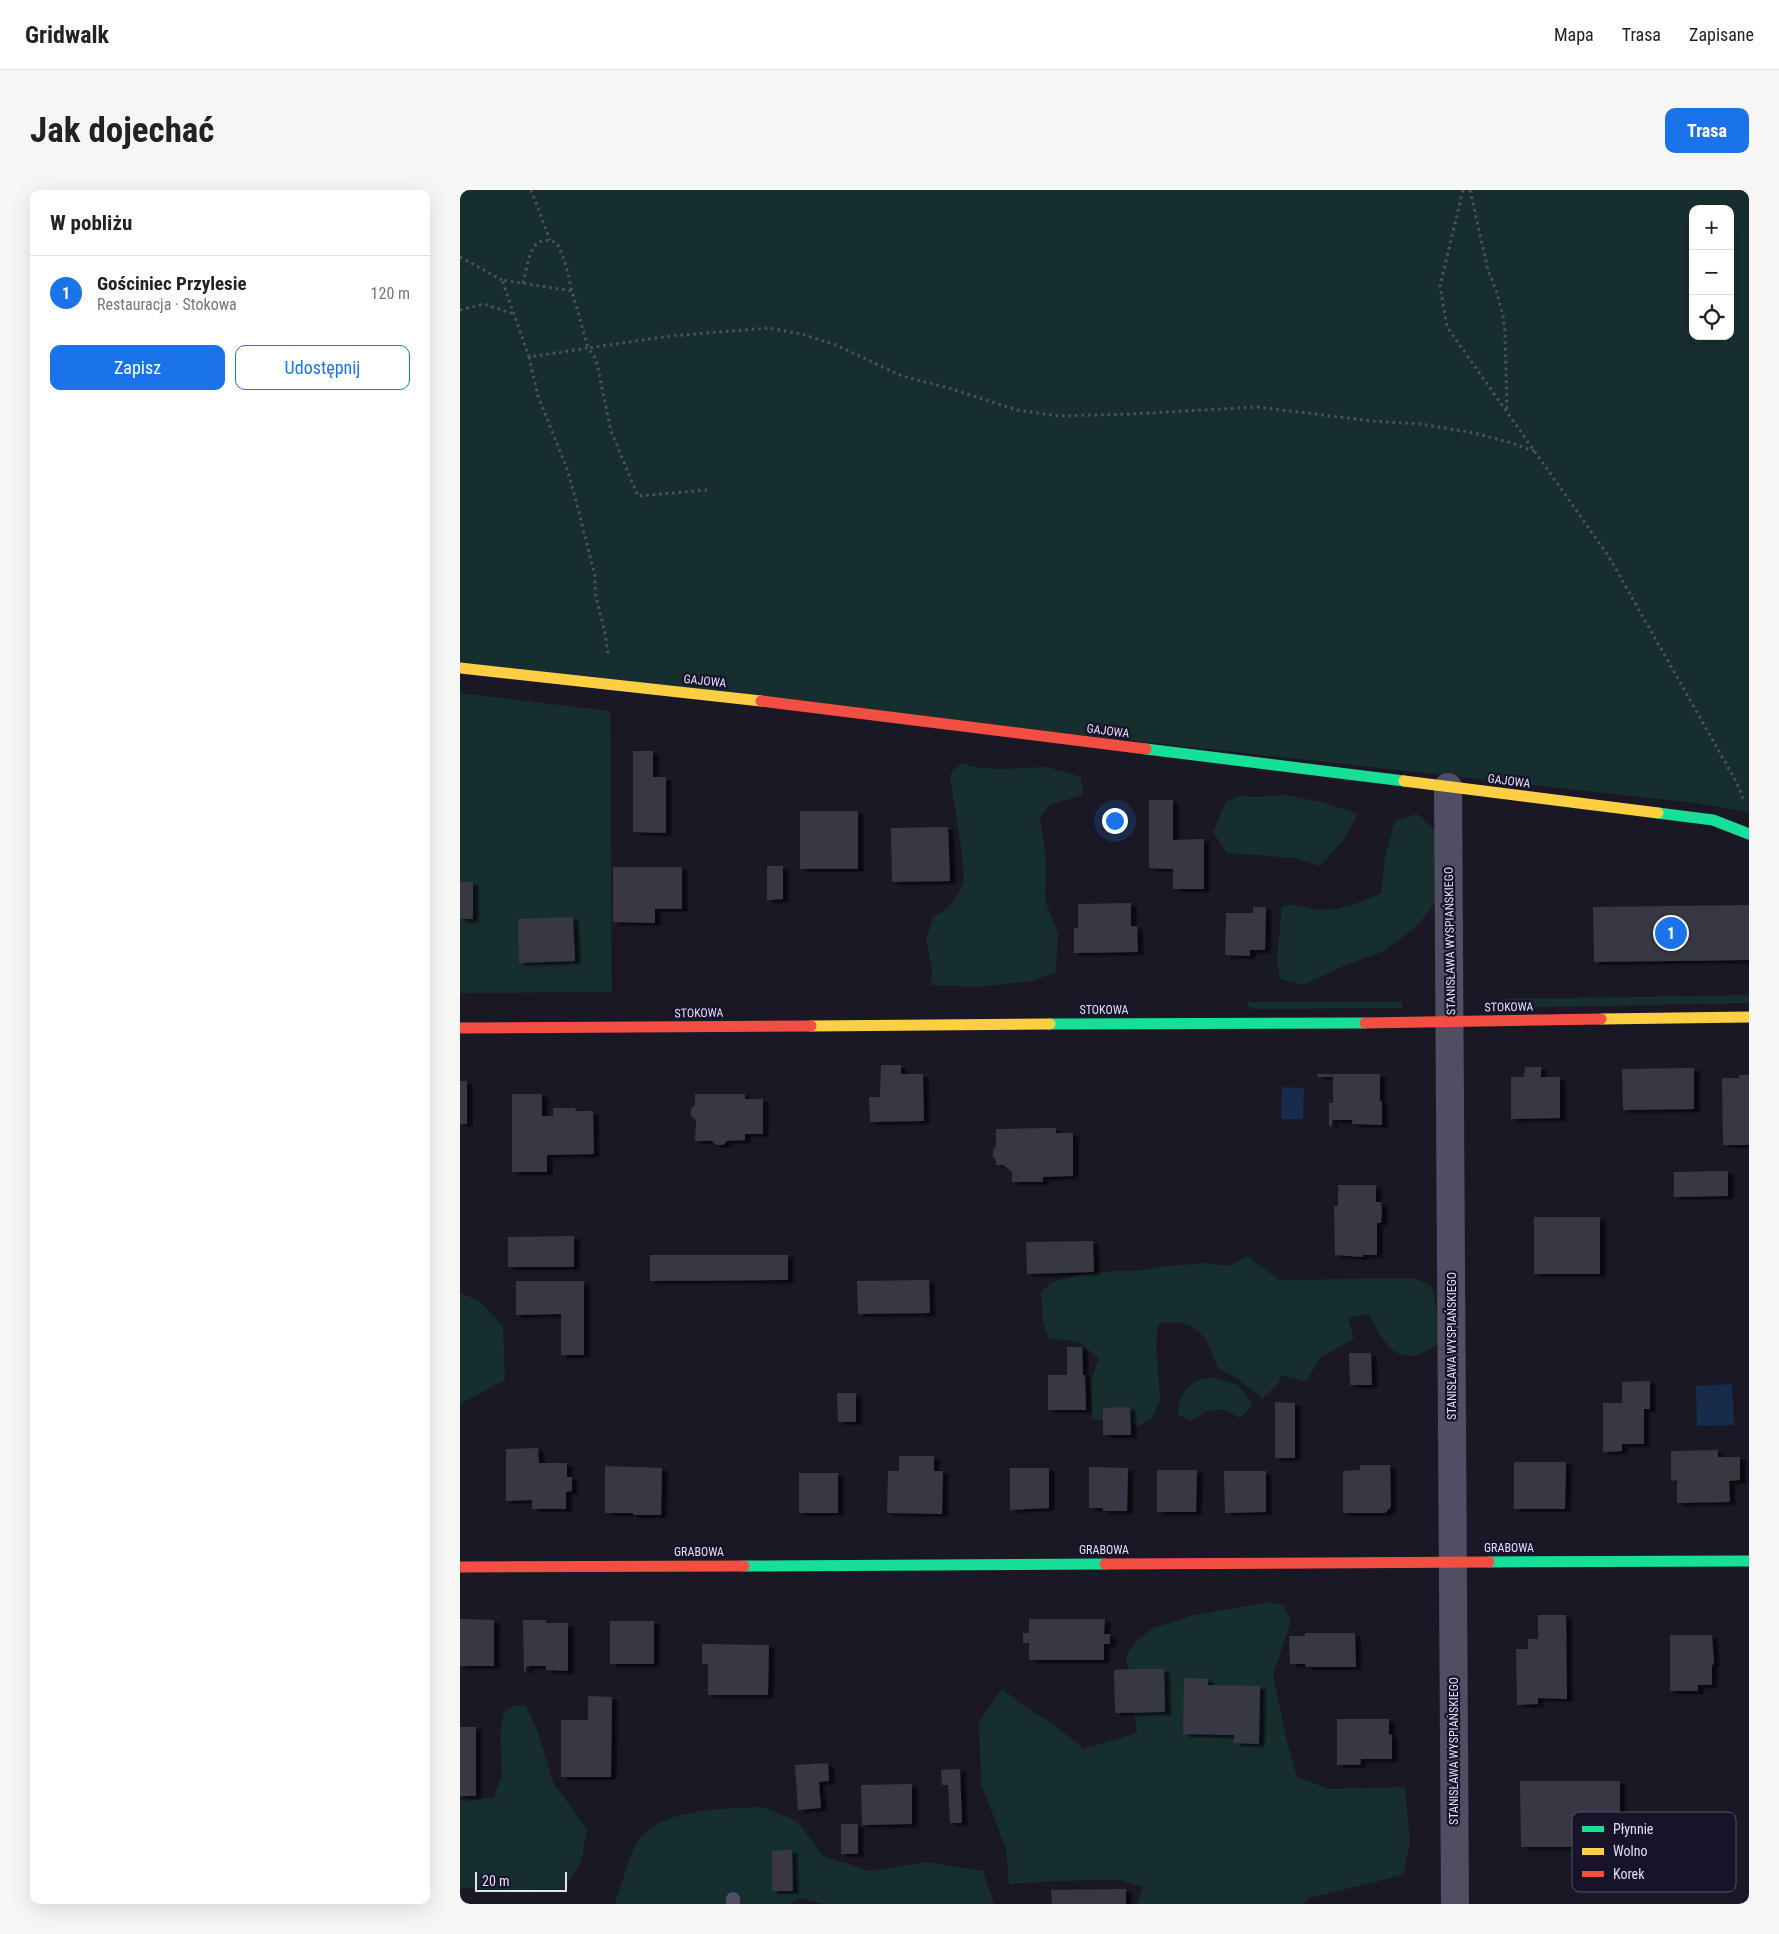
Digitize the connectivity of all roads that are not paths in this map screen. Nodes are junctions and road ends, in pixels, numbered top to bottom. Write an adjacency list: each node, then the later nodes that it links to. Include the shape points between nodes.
1 (460, 668): 2 (street, GAJOWA, via 726,697)
2 (1448, 787): 3 (street, GAJOWA, via 1713,820); 5 (street, STANISŁAWA WYSPIAŃSKIEGO)
3 (1749, 834)
4 (1749, 1017): 5 (street, STOKOWA)
5 (1450, 1022): 6 (street, STOKOWA); 8 (street, STANISŁAWA WYSPIAŃSKIEGO)
6 (460, 1028)
7 (1749, 1561): 8 (street, GRABOWA)
8 (1452, 1562): 9 (street, GRABOWA); 10 (street, STANISŁAWA WYSPIAŃSKIEGO)
9 (460, 1567)
10 (1455, 1904)

